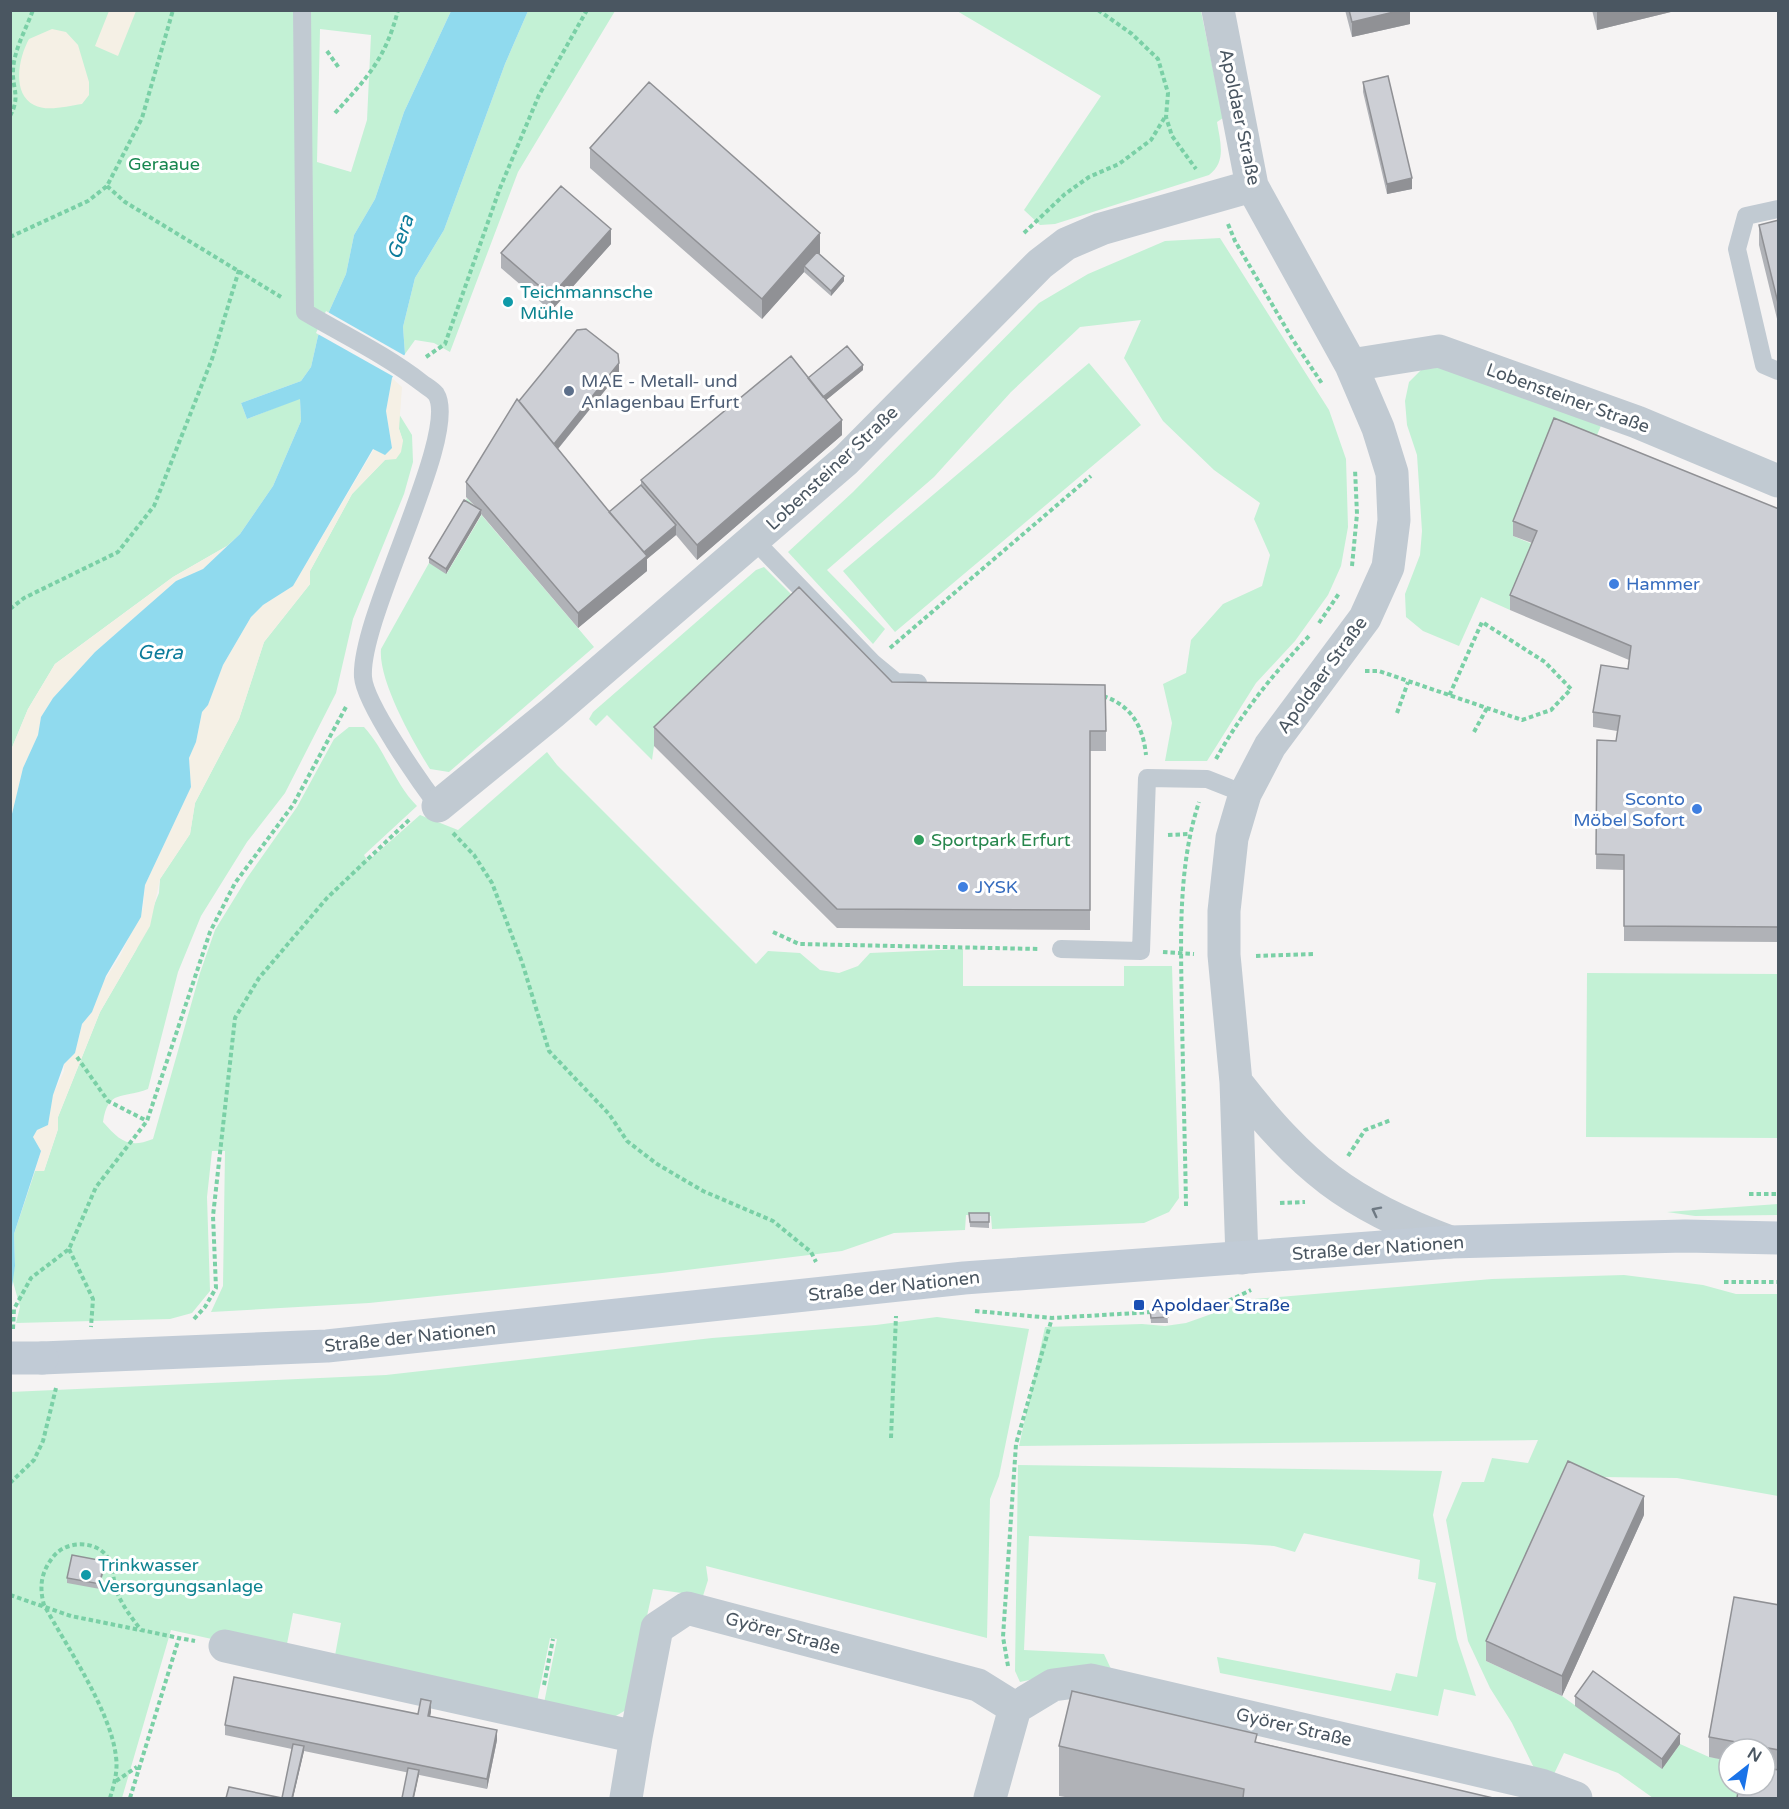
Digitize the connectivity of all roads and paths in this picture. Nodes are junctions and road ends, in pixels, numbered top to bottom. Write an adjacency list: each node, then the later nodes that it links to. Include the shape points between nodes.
1 (33, 10): 11 (path, via 13,70 17,90)
2 (173, 10): 14 (path, via 142,118)
3 (302, 10): 21 (lane)
4 (398, 10): 10 (path, via 391,40 370,74)
5 (587, 10): 22 (path, via 539,95 500,188)
6 (1098, 10): 12 (path, via 1158,59 1168,93)
7 (1218, 10): 15 (street, Apoldaer Straße)
8 (327, 40): 9 (path, via 327,51)
9 (339, 68)
10 (335, 113)
11 (10, 116)
12 (1166, 117): 13 (path, via 1172,136); 18 (path, via 1151,140 1119,164 1089,177 1065,194)
13 (1198, 172)
14 (107, 186): 19 (path, via 88,201); 20 (path, via 125,202)
15 (1252, 186): 23 (street, Apoldaer Straße); 29 (street, Lobensteiner Straße, via 1101,229 1066,244 1040,264 846,460)
16 (1779, 208): 24 (lane, via 1746,216 1737,249 1764,365)
17 (1225, 214): 25 (path, via 1235,241)
18 (1024, 233)
19 (10, 237)
20 (239, 270): 21 (path); 32 (path, via 212,359 154,506 118,552 24,598)
21 (311, 315): 35 (lane, via 406,370 436,394 440,411 417,504 373,619)
22 (445, 344)
23 (1351, 365): 28 (street, Lobensteiner Straße, via 1439,351 1636,422); 45 (street, Apoldaer Straße, via 1392,473 1394,520 1388,567 1365,618 1270,746)
24 (1779, 371)
25 (1328, 394)
26 (1355, 467): 30 (path, via 1357,524)
27 (1091, 476): 33 (path)
28 (1779, 481)
29 (754, 540): 33 (lane); 46 (street, Lobensteiner Straße)
30 (1348, 575)
31 (1344, 583): 44 (path, via 1311,635 1284,661 1236,722)
32 (10, 609)
33 (873, 663): 37 (lane, via 896,682)
34 (1364, 670): 36 (path)
35 (363, 679): 46 (lane, via 387,728); 52 (path, via 293,805 235,884 210,932)
36 (1407, 681): 39 (path); 41 (path)
37 (942, 685)
38 (1098, 694): 43 (path, via 1119,701 1139,724)
39 (1449, 696): 40 (path); 40 (path, via 1482,622 1545,662 1571,689 1551,710 1522,720)
40 (1487, 708): 42 (path)
41 (1397, 713)
42 (1474, 732)
43 (1147, 778): 44 (lane); 48 (lane, via 1141,951)
44 (1207, 779): 45 (lane); 56 (path, via 1189,834 1183,910)
45 (1245, 794): 50 (street, Apoldaer Straße, via 1232,838 1224,911 1224,955)
46 (442, 816): 61 (path, via 492,883 522,962 549,1051 609,1114 627,1141 704,1191 773,1221 810,1252); 68 (path, via 420,810 327,898 259,978 235,1018 213,1216 216,1288 206,1307)
47 (773, 932): 48 (path, via 798,944)
48 (1061, 949)
49 (77, 1057): 52 (path, via 108,1101)
50 (1236, 1082): 58 (street, one-way to 50, via 1400,1224 1335,1186 1270,1125); 60 (street, Apoldaer Straße)
51 (1391, 1120): 53 (path, via 1365,1130)
52 (147, 1121): 59 (path, via 96,1187)
53 (1343, 1162)
54 (1749, 1194): 55 (path)
55 (1779, 1194)
56 (1186, 1206)
57 (1779, 1238): 58 (main road, Straße der Nationen, via 1685,1236)
58 (1450, 1242): 60 (main road, Straße der Nationen)
59 (69, 1249): 69 (path, via 93,1299); 70 (path, via 32,1278 14,1309)
60 (1242, 1258): 70 (main road, Straße der Nationen, via 964,1278 327,1346)
61 (816, 1262)
62 (1724, 1282): 63 (path)
63 (1779, 1282)
64 (1256, 1288): 67 (path, via 1215,1308)
65 (973, 1311): 67 (path)
66 (896, 1312): 71 (path)
67 (1052, 1318): 79 (path, via 1016,1444 1003,1637)
68 (192, 1320)
69 (91, 1330)
70 (31, 1353): 72 (path, via 55,1400 44,1441 34,1460)
71 (891, 1438)
72 (10, 1483)
73 (10, 1595): 74 (path)
74 (44, 1605): 75 (path, via 71,1616); 75 (path, via 41,1581 57,1551 73,1544 93,1546 106,1555 124,1608); 83 (path, via 111,1732)
75 (141, 1630): 76 (path)
76 (179, 1638): 78 (path); 82 (path)
77 (553, 1639): 80 (path)
78 (225, 1646): 80 (street)
79 (1015, 1708): 81 (street, Györer Straße, via 978,1684 687,1608 657,1628); 87 (street); 88 (street, Györer Straße, via 1053,1685 1092,1680 1541,1785)
80 (538, 1714): 81 (street)
81 (636, 1737): 86 (street, Györer Straße)
82 (138, 1767): 83 (path); 85 (path)
83 (115, 1782): 84 (path)
84 (110, 1798)
85 (130, 1798)
86 (626, 1798)
87 (990, 1798)
88 (1576, 1798)

